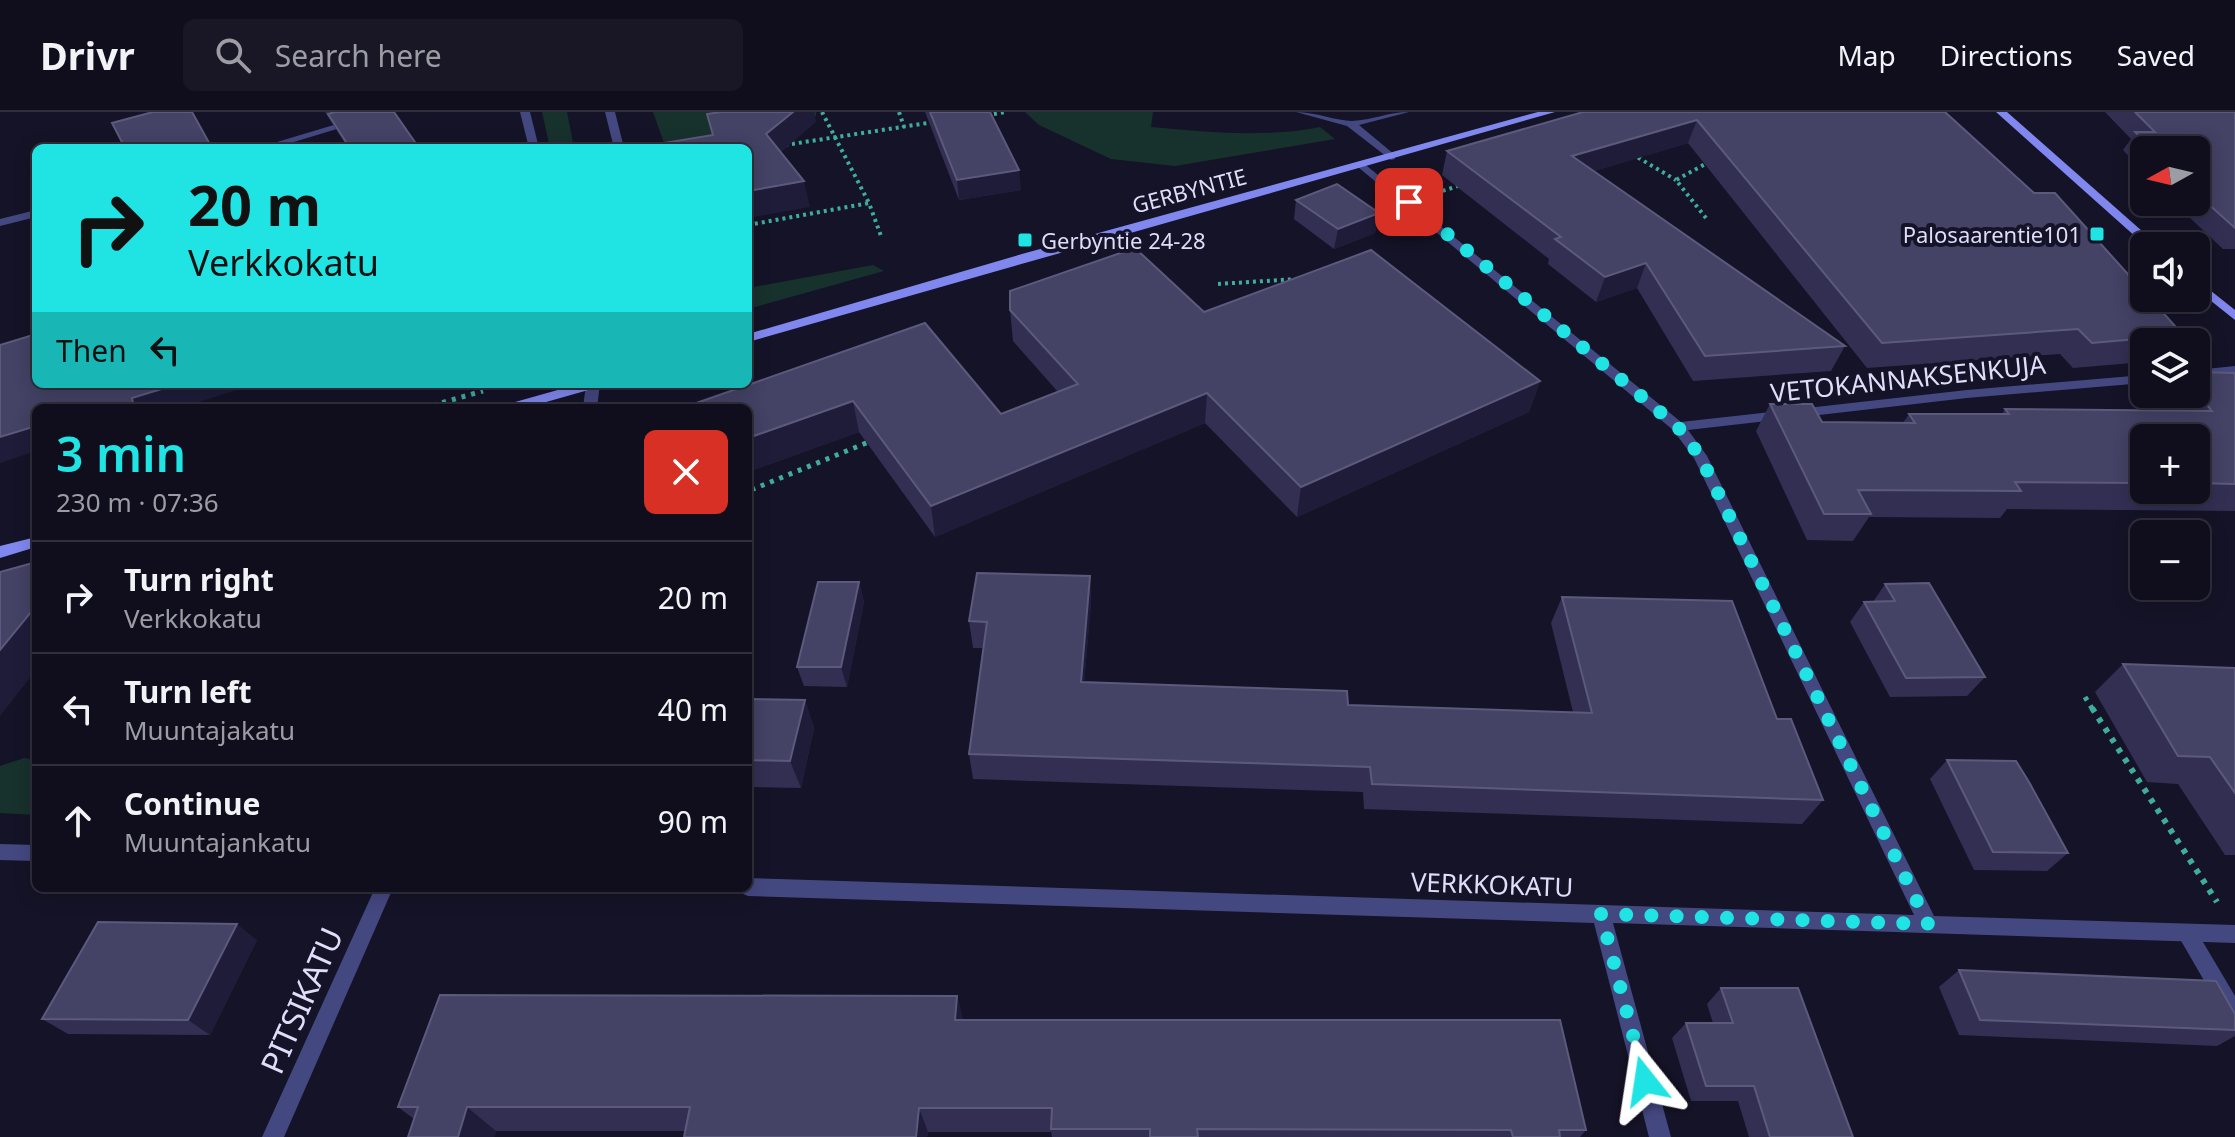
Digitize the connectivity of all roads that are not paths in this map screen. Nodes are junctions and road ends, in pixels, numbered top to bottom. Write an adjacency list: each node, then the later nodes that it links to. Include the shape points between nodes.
1 (388, 112): 9 (street)
2 (525, 112): 10 (street)
3 (610, 112): 11 (street)
4 (1301, 112): 8 (street)
5 (1404, 112): 8 (street)
6 (1550, 112): 12 (main road, GERBYNTIE)
7 (2001, 112): 16 (main road)
8 (1351, 124): 12 (street)
9 (276, 144)
10 (533, 144)
11 (618, 144)
12 (1391, 157): 13 (main road, GERBYNTIE)
13 (1362, 165): 19 (main road, GERBYNTIE); 25 (street)
14 (32, 214): 15 (street)
15 (0, 223)
16 (2137, 232)
17 (2210, 295): 18 (main road)
18 (2235, 316)
19 (752, 337)
20 (2235, 370): 21 (street)
21 (2210, 373)
22 (2130, 380): 25 (street, VETOKANNAKSENKUJA)
23 (579, 388): 24 (main road)
24 (523, 404)
25 (1678, 427): 33 (street, via 1700,456)
26 (32, 543): 27 (main road)
27 (0, 552)
28 (0, 852): 29 (street)
29 (32, 853)
30 (752, 887): 32 (street, VERKKOKATU)
31 (382, 892): 37 (street, PITSIKATU)
32 (1601, 914): 33 (street, VERKKOKATU); 38 (street)
33 (1928, 924): 34 (street, VERKKOKATU)
34 (2187, 933): 35 (street, VERKKOKATU); 36 (street)
35 (2235, 934)
36 (2235, 1015)
37 (273, 1137)
38 (1660, 1137)

